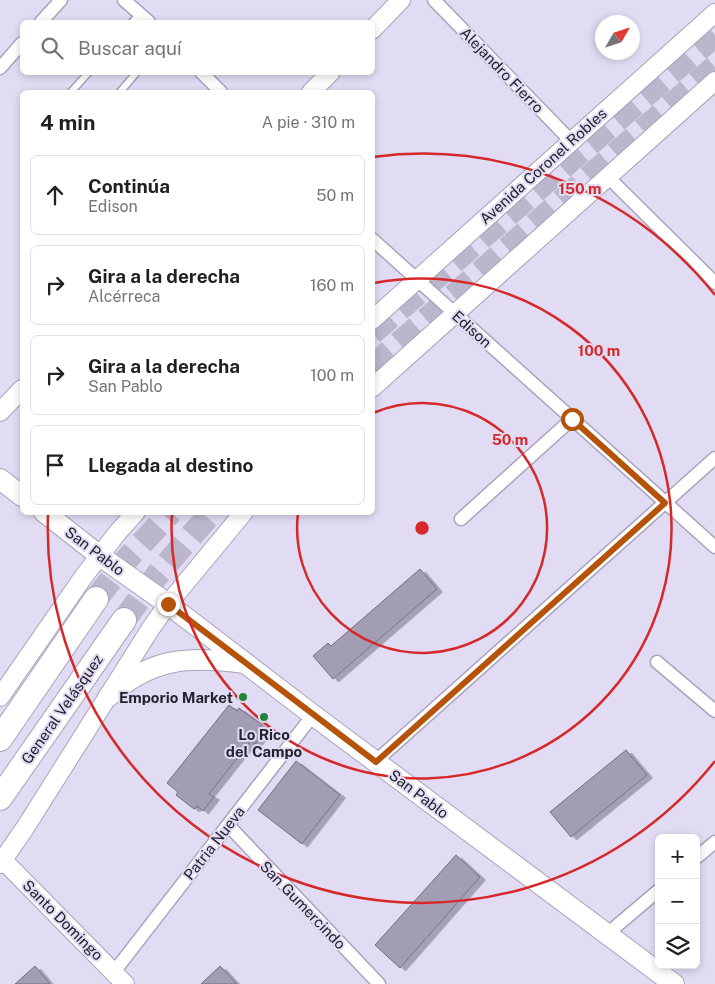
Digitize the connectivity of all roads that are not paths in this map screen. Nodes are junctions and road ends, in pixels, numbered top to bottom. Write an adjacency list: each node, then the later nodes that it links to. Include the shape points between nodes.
1 (61, 0): 6 (street)
2 (124, 0): 7 (street)
3 (401, 0): 8 (main road)
4 (434, 0): 20 (street, Alejandro Fierro)
5 (715, 13): 20 (main road, Avenida Coronel Robles)
6 (43, 20)
7 (140, 20)
8 (375, 27)
9 (20, 45): 10 (street)
10 (0, 68)
11 (86, 75): 16 (lane)
12 (134, 75): 17 (lane)
13 (205, 75): 18 (street)
14 (328, 75): 19 (main road)
15 (715, 81): 21 (main road)
16 (74, 90)
17 (122, 90)
18 (219, 90)
19 (313, 90)
20 (571, 141): 23 (main road, Avenida Coronel Robles)
21 (608, 177): 24 (street); 25 (main road)
22 (375, 242): 23 (street, Edison)
23 (418, 279): 25 (street, Edison); 26 (main road, Avenida Coronel Robles)
24 (715, 283)
25 (455, 313): 27 (main road); 30 (street, Edison)
26 (375, 317)
27 (375, 385)
28 (20, 391): 29 (main road)
29 (0, 412)
30 (572, 419): 34 (street, Edison); 38 (street)
31 (715, 458): 34 (street)
32 (0, 478): 33 (main road)
33 (20, 494)
34 (665, 503): 39 (street, Edison); 51 (street)
35 (48, 515): 40 (main road, San Pablo)
36 (133, 515): 40 (main road)
37 (242, 515): 42 (main road)
38 (461, 519)
39 (715, 547)
40 (100, 556): 42 (main road, San Pablo); 46 (main road)
41 (96, 599): 50 (highway)
42 (168, 604): 45 (main road, San Pablo); 47 (main road)
43 (124, 620): 52 (highway, General Velásquez)
44 (657, 662): 48 (street)
45 (245, 663): 47 (main road, via 207,660 163,664 133,677); 49 (main road, San Pablo)
46 (0, 697)
47 (108, 697): 56 (main road, via 25,828)
48 (715, 711)
49 (313, 715): 51 (main road, San Pablo); 53 (street, Patria Nueva)
50 (0, 739)
51 (376, 762): 58 (main road, San Pablo)
52 (0, 798)
53 (228, 825): 59 (street, Patria Nueva); 60 (street, San Gumercindo)
54 (715, 842): 55 (street)
55 (700, 855)
56 (1, 860): 59 (main road, Santo Domingo)
57 (655, 893): 58 (street)
58 (607, 934): 61 (main road, San Pablo)
59 (120, 978)
60 (379, 984)
61 (672, 984)

